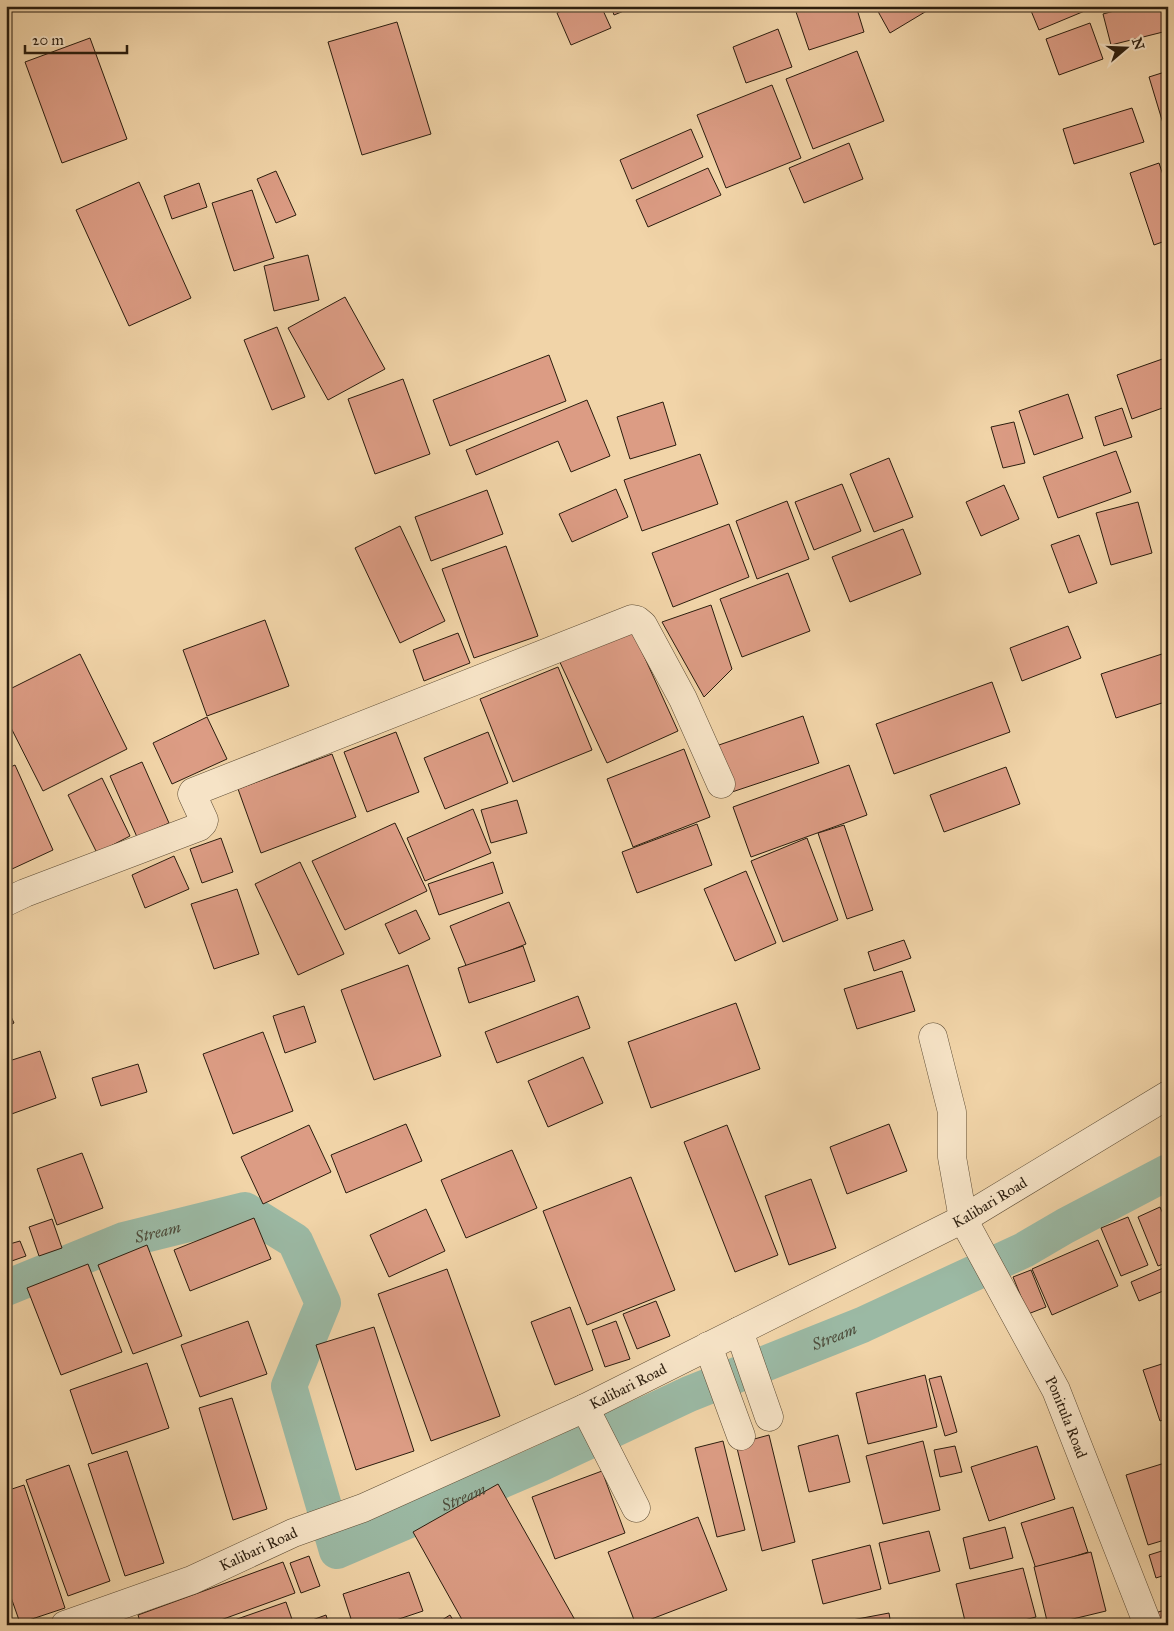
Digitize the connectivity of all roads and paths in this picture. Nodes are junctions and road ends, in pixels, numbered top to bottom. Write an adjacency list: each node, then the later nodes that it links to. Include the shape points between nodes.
1 (721, 784): 2 (street, via 683,699 643,625 632,618 193,792 204,820 199,827)
2 (6, 902)
3 (933, 1037): 5 (street, Ponitula Road, via 952,1112 952,1156)
4 (1168, 1095): 5 (street, Kalibari Road)
5 (964, 1220): 6 (street, Kalibari Road); 13 (street, Ponitula Road, via 1056,1390)
6 (740, 1332): 7 (street, Kalibari Road); 9 (street)
7 (709, 1347): 8 (street, Kalibari Road); 10 (street)
8 (585, 1409): 11 (street); 12 (street, Kalibari Road, via 363,1508 293,1533 192,1580)
9 (769, 1417)
10 (741, 1436)
11 (636, 1508)
12 (65, 1625)
13 (1148, 1625)

